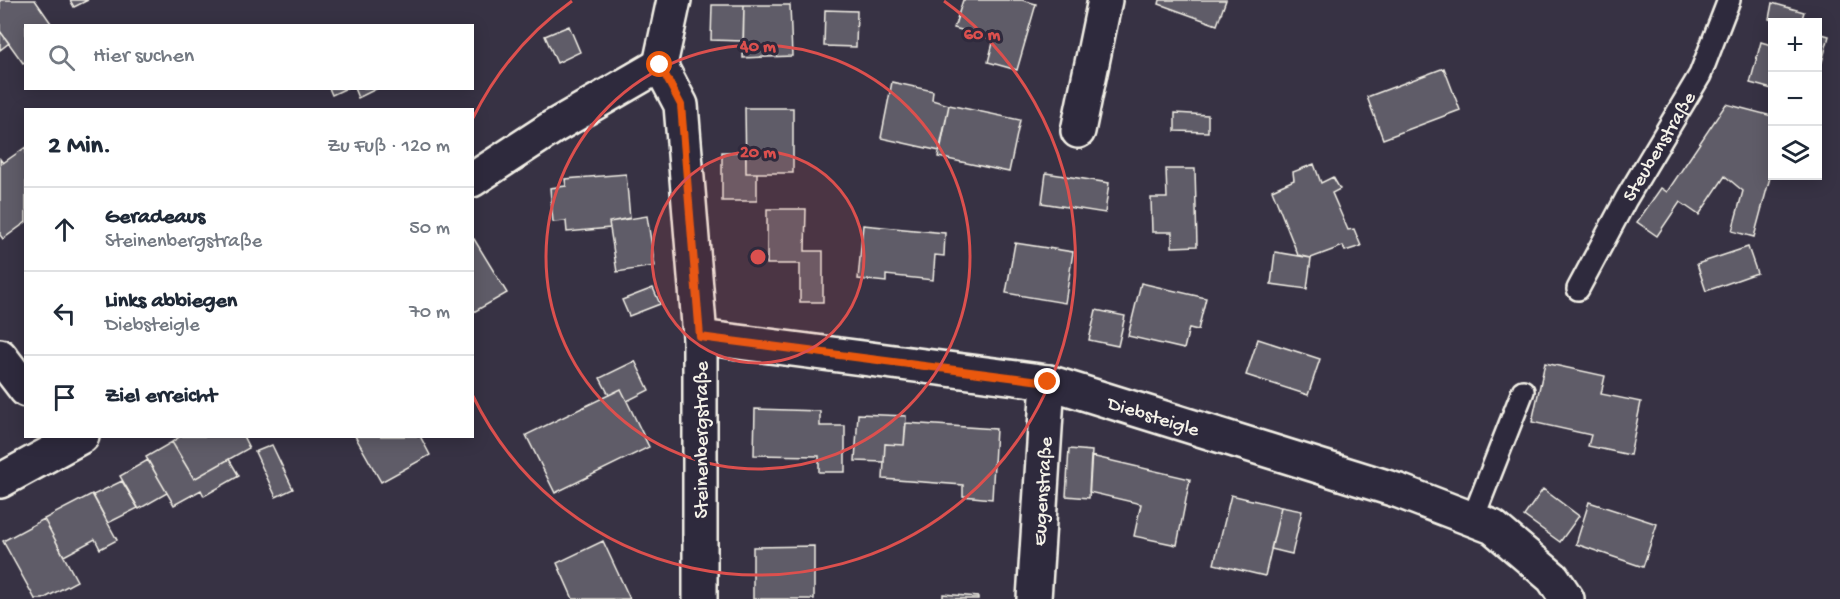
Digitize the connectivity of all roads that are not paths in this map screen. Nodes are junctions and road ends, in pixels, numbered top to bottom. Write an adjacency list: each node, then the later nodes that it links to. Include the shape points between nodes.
1 (674, 0): 4 (street)
2 (1104, 0): 5 (street)
3 (1729, 0): 7 (lane, Steubenstraße, via 1700,75)
4 (660, 65): 6 (street); 8 (street, Steinenbergstraße, via 681,105)
5 (1078, 131)
6 (474, 179)
7 (1578, 289)
8 (700, 337): 10 (street, Diebsteigle); 16 (street, Steinenbergstraße)
9 (0, 356): 11 (street)
10 (1048, 382): 15 (street, Diebsteigle, via 1399,491); 17 (street, Eugenstraße)
11 (24, 387)
12 (1523, 391): 15 (lane)
13 (70, 440): 14 (street)
14 (0, 481)
15 (1473, 518): 18 (street, Diebsteigle, via 1493,526 1553,578)
16 (700, 599)
17 (1034, 599)
18 (1567, 599)

